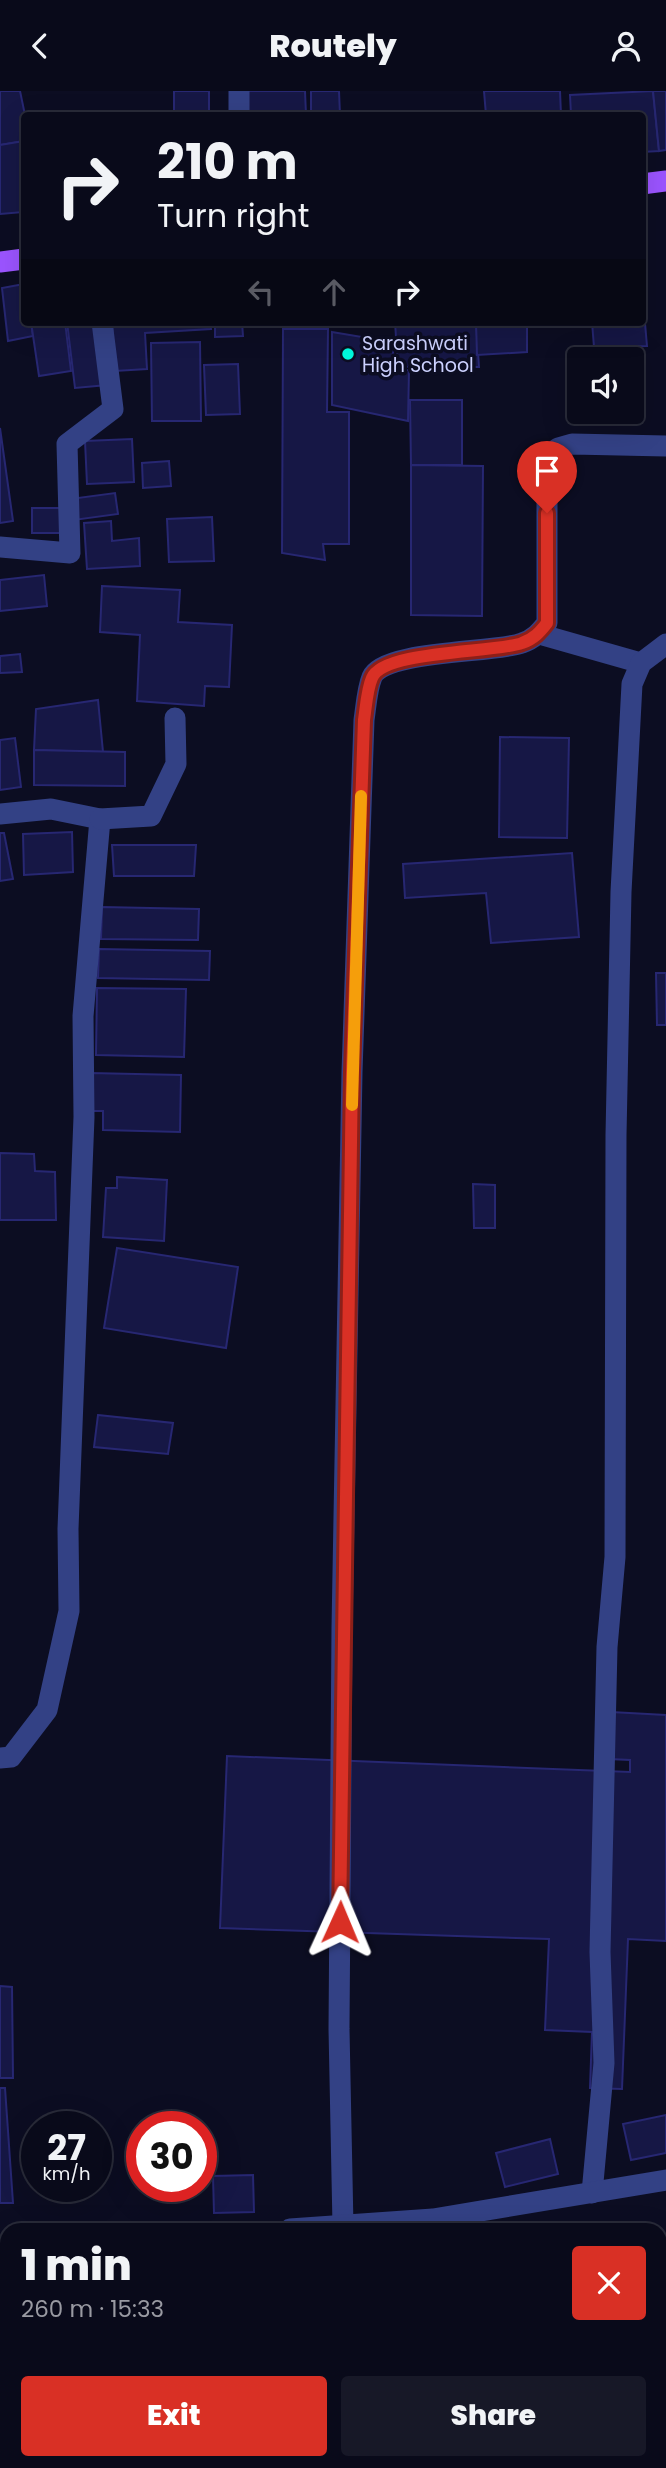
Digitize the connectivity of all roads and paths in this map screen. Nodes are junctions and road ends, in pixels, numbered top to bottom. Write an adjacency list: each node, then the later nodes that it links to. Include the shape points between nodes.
1 (239, 91): 2 (street)
2 (239, 112)
3 (666, 181): 4 (main road)
4 (646, 184)
5 (21, 258): 6 (main road)
6 (0, 261)
7 (103, 326): 9 (street, via 113,409 67,444 70,553)
8 (666, 446): 10 (street, via 572,444 558,448 547,459 547,623)
9 (0, 547)
10 (539, 634): 12 (street); 19 (street, via 521,644 437,654 380,667 372,677 364,720 342,1628 339,2029)
11 (666, 644): 12 (street)
12 (641, 663): 18 (street, via 632,684 621,892 615,1557 607,1647 600,1952 604,2063)
13 (175, 718): 15 (street, via 176,764 151,816)
14 (0, 814): 15 (street, via 51,809)
15 (100, 819): 16 (street, via 83,1016 84,1130 68,1528 69,1611 47,1710 11,1757)
16 (0, 1758)
17 (666, 2180): 18 (street)
18 (592, 2193): 20 (street, via 433,2219)
19 (343, 2223)
20 (373, 2223)

